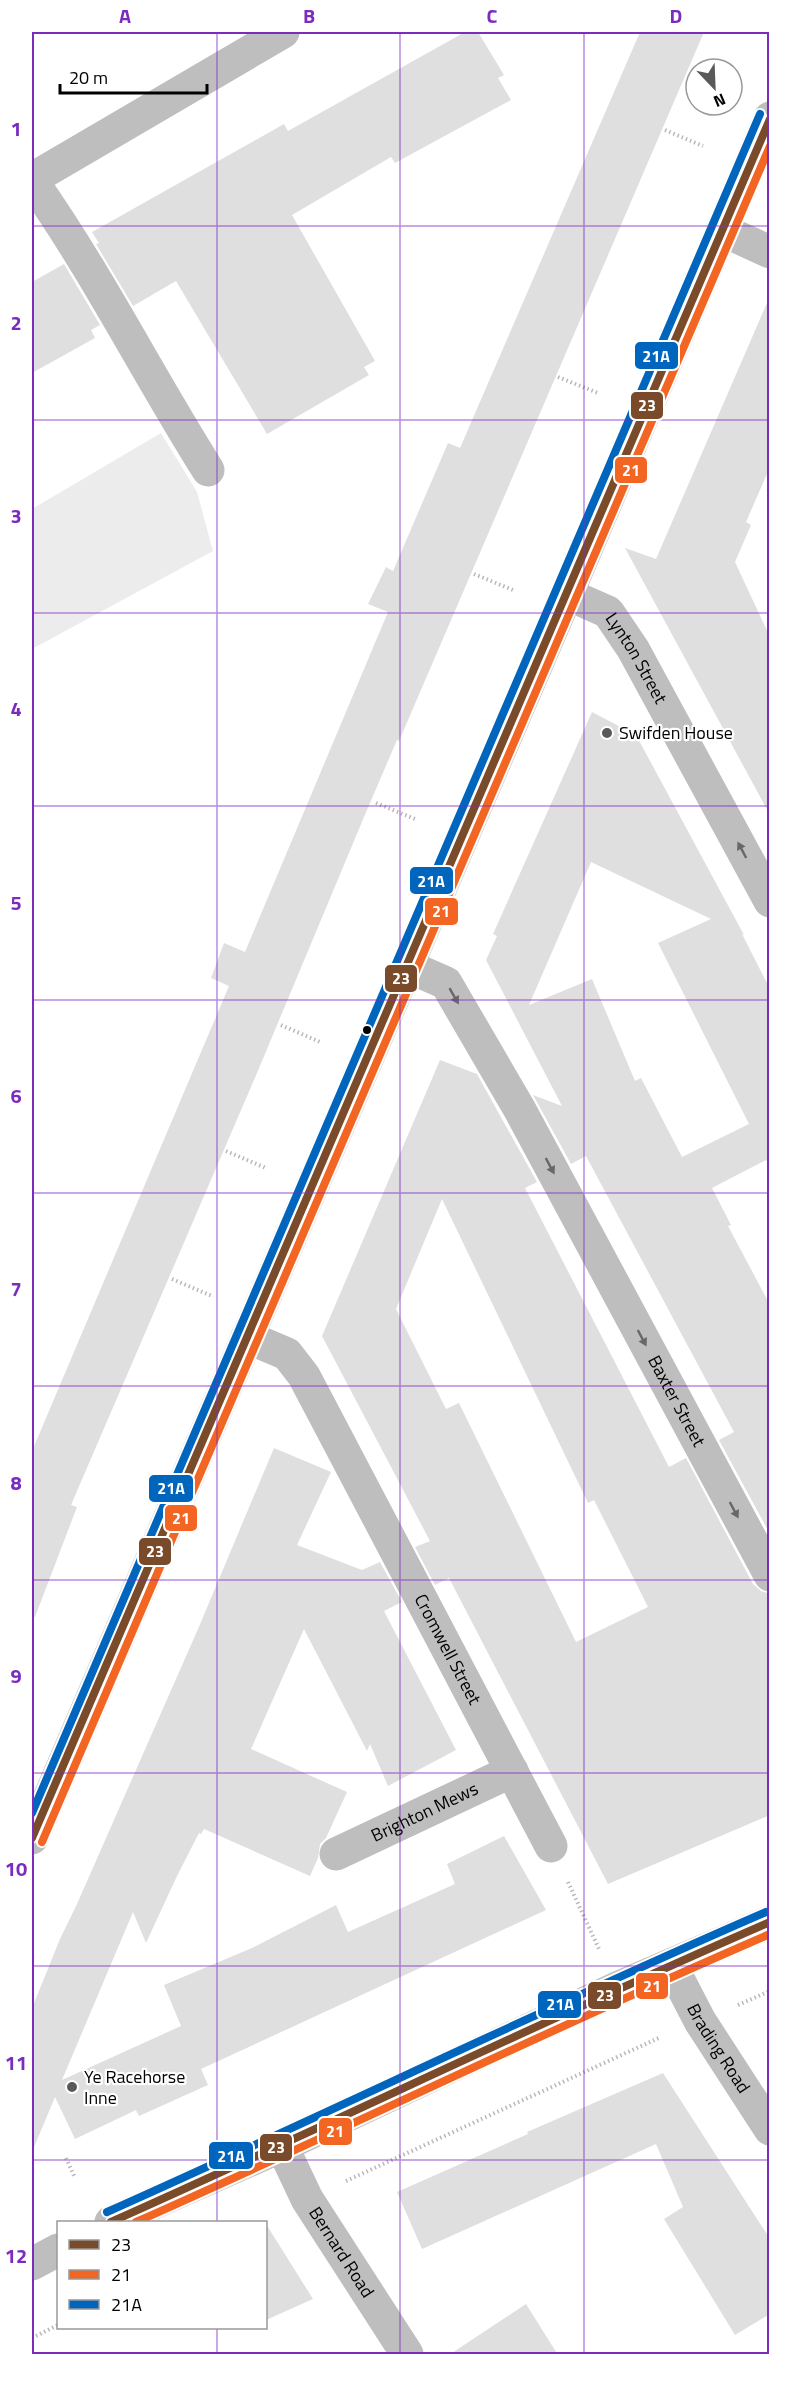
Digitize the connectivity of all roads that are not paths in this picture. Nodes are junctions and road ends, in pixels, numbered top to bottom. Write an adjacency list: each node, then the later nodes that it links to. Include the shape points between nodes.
1 (283, 32): 3 (street)
2 (770, 118): 4 (street)
3 (32, 180): 6 (street)
4 (722, 230): 5 (street); 7 (street)
5 (770, 252)
6 (208, 470)
7 (567, 594): 8 (street, Lynton Street, one-way to 7, via 633,649 608,612); 9 (street)
8 (770, 901)
9 (407, 966): 10 (street); 11 (street, Baxter Street, one-way to 11, via 446,983 520,1110)
10 (247, 1337): 12 (street, Cromwell Street, via 287,1354 304,1376); 13 (street)
11 (770, 1575)
12 (512, 1771): 14 (street, Cromwell Street); 15 (street, Brighton Mews)
13 (32, 1838)
14 (551, 1846)
15 (336, 1854)
16 (770, 1922): 17 (street)
17 (671, 1965): 18 (street, Brading Road, via 700,2021); 19 (street)
18 (770, 2128)
19 (282, 2145): 20 (street); 21 (street, Bernard Road, via 307,2199)
20 (115, 2221)
21 (407, 2355)

